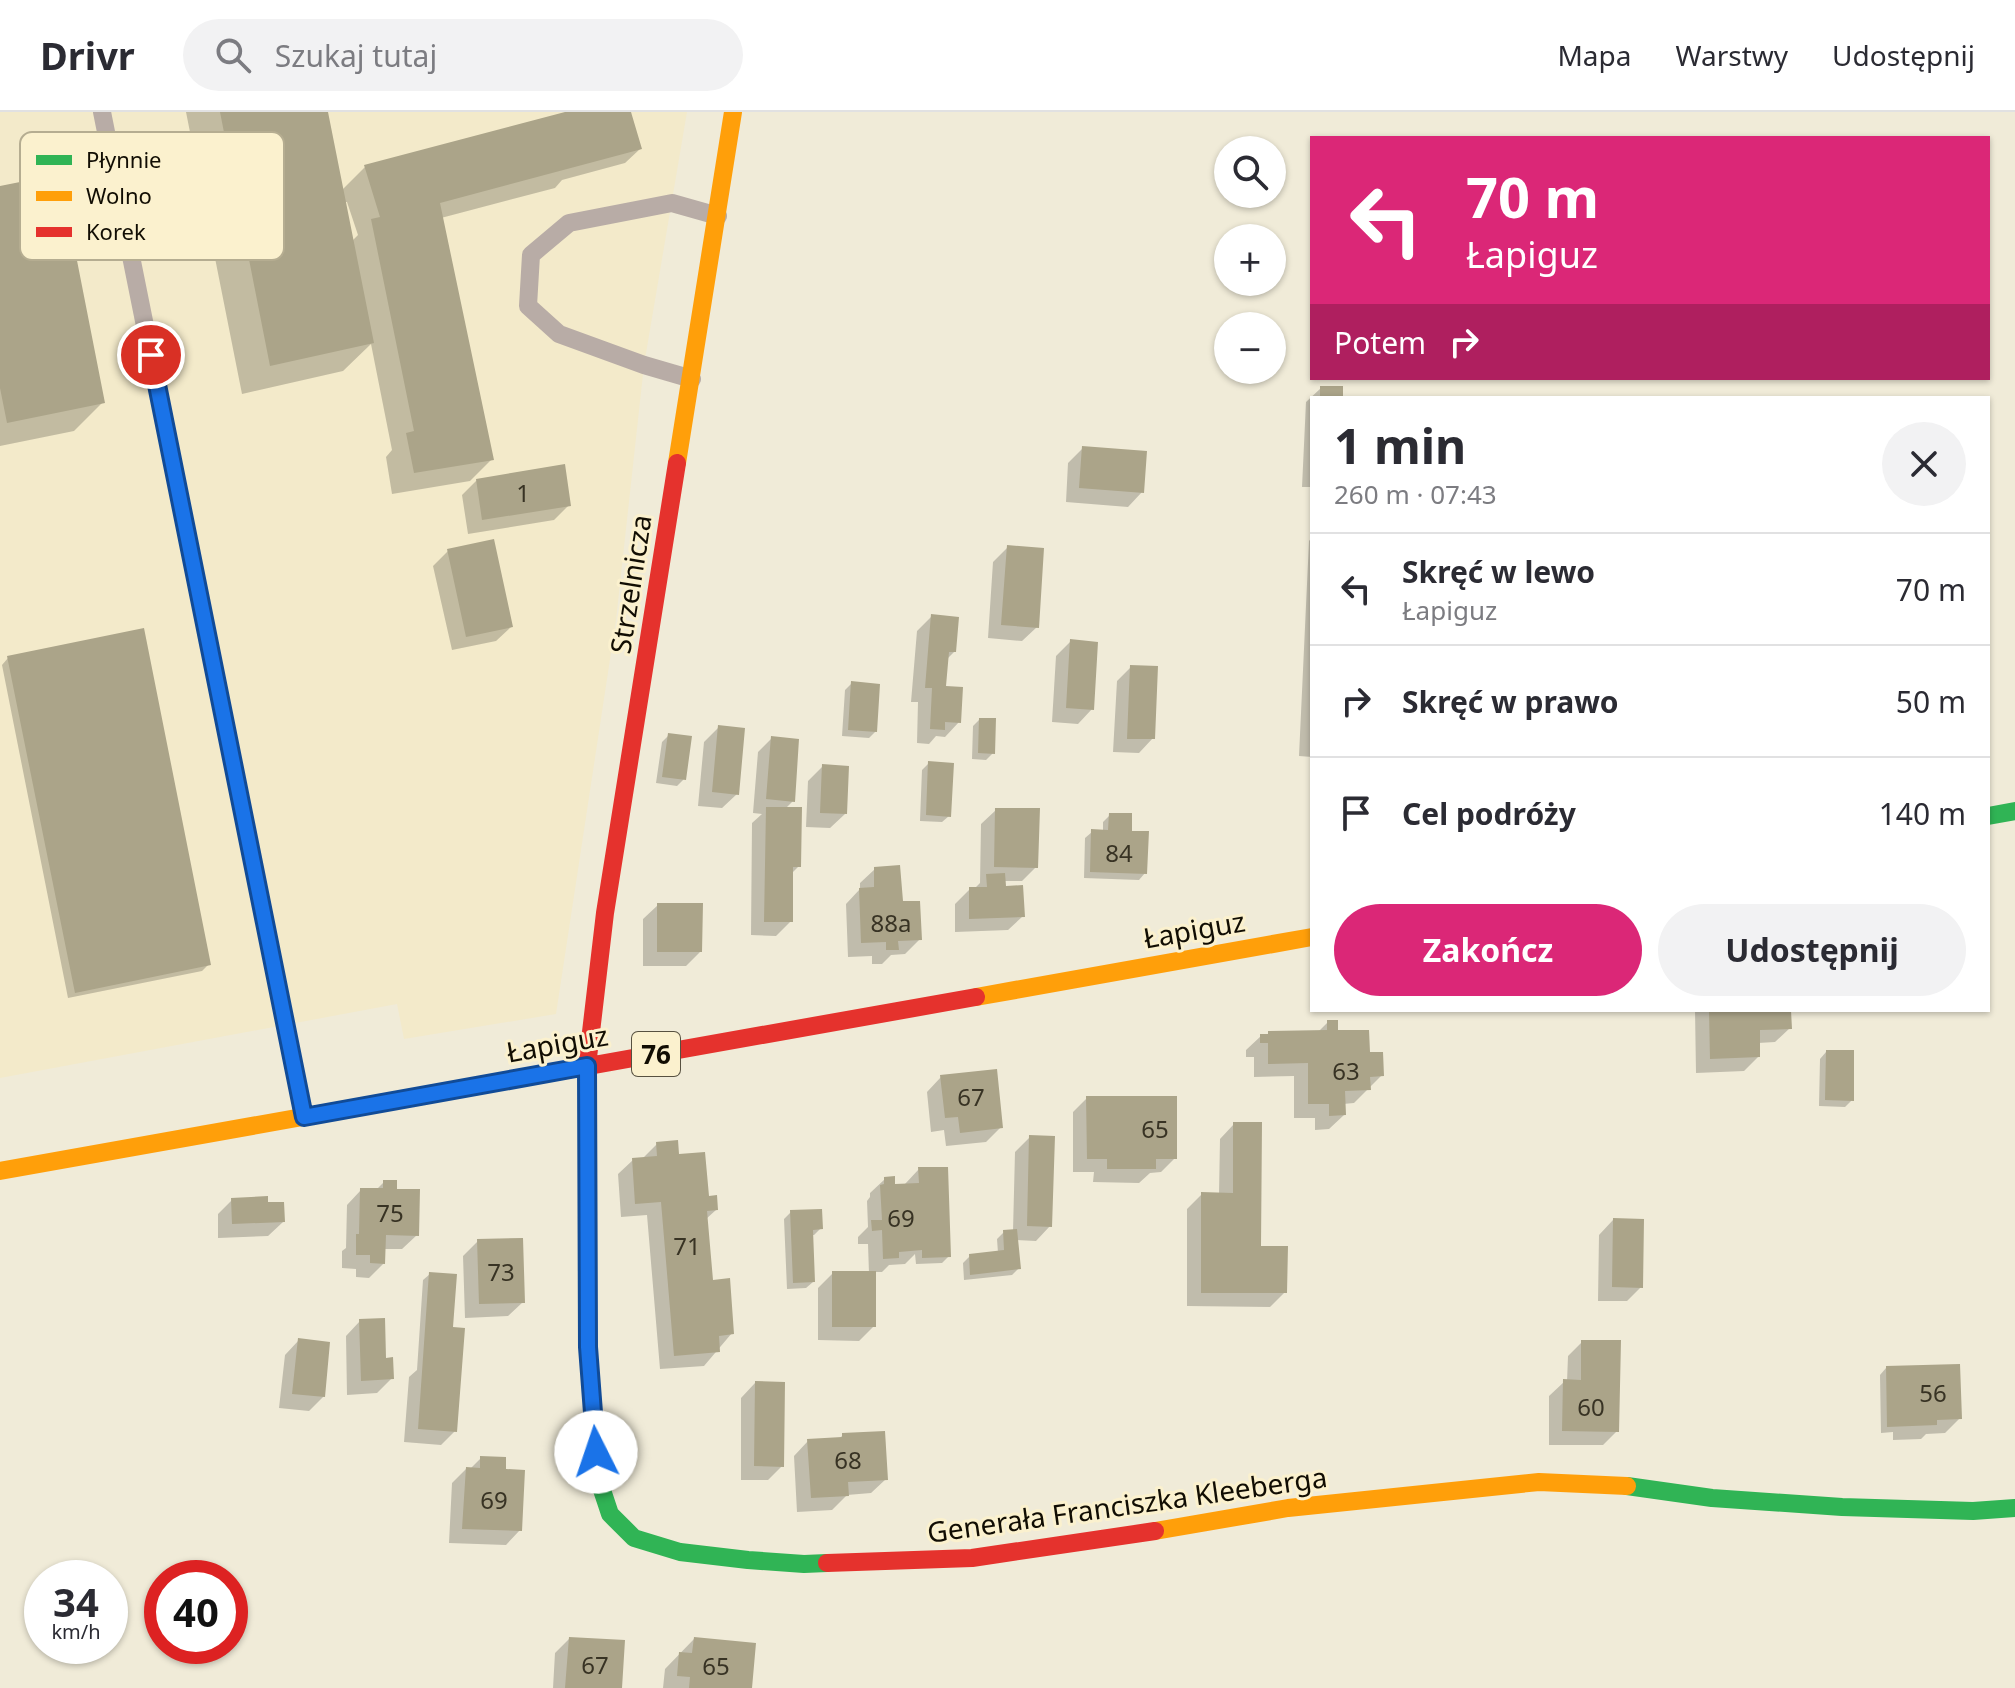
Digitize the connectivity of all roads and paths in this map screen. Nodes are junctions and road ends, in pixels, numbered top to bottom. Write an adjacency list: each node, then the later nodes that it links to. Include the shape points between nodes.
1 (102, 112): 3 (lane)
2 (733, 112): 4 (street, Strzelnicza)
3 (106, 132)
4 (718, 216): 6 (street, Strzelnicza); 6 (lane, via 672,203 569,223 531,255 528,306 559,334)
5 (132, 260): 11 (lane)
6 (692, 379): 10 (street, Strzelnicza, via 605,913)
7 (2015, 811): 8 (street)
8 (1990, 816)
9 (1310, 937): 10 (street, Łapiguz / 76)
10 (587, 1066): 11 (street, Łapiguz / 76); 13 (street, Generała Franciszka Kleeberga, via 588,1347 598,1478 610,1514 634,1538 680,1552 804,1564 972,1558 1288,1508 1539,1482 1616,1484 1712,1498 1842,1507)
11 (304, 1117): 12 (street, Łapiguz / 76)
12 (0, 1171)
13 (2015, 1508)

